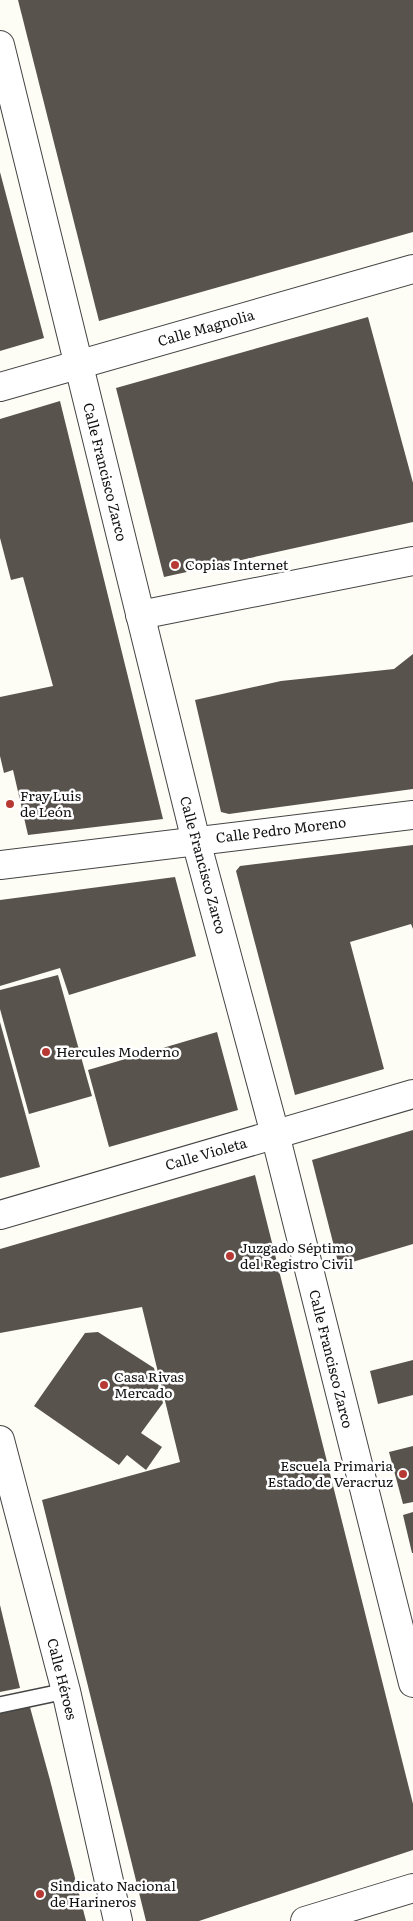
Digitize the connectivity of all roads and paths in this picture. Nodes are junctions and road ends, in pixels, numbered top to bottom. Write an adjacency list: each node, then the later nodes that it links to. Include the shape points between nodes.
1 (0, 45): 3 (street, Calle Francisco Zarco)
2 (413, 269): 3 (street, Calle Magnolia)
3 (79, 364): 4 (street, Calle Magnolia); 6 (street, Calle Francisco Zarco)
4 (0, 387)
5 (413, 561): 6 (street)
6 (140, 615): 8 (street, Calle Francisco Zarco)
7 (413, 815): 8 (street, Calle Pedro Moreno)
8 (196, 841): 9 (street, Calle Pedro Moreno); 11 (street, Calle Francisco Zarco)
9 (0, 865)
10 (413, 1094): 11 (street, Calle Violeta)
11 (275, 1134): 12 (street, Calle Violeta); 14 (street, Calle Francisco Zarco)
12 (0, 1215)
13 (0, 1440): 15 (street, Calle Héroes)
14 (413, 1683)
15 (66, 1691): 16 (lane); 18 (street, Calle Héroes)
16 (0, 1704)
17 (413, 1888): 19 (street)
18 (118, 1921)
19 (305, 1921)

